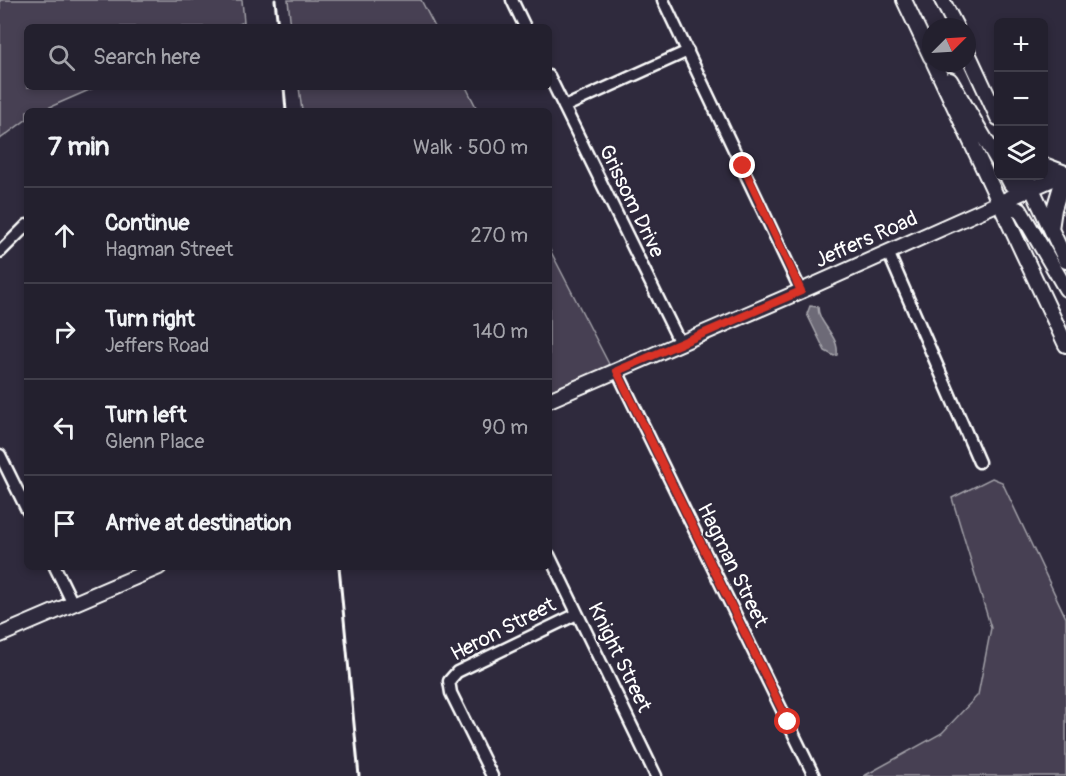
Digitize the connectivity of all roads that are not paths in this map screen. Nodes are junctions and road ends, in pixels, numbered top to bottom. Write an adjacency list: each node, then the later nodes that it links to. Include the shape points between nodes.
1 (512, 0): 6 (street)
2 (663, 0): 9 (street)
3 (942, 0): 5 (main road)
4 (907, 6): 7 (main road); 8 (main road)
5 (951, 18)
6 (524, 24)
7 (922, 32)
8 (922, 38)
9 (688, 51): 14 (street); 28 (street)
10 (976, 70): 15 (main road)
11 (938, 72): 21 (main road)
12 (945, 72): 16 (main road)
13 (552, 82): 14 (street, Grissom Drive)
14 (564, 107): 29 (street, Grissom Drive)
15 (994, 108)
16 (994, 153)
17 (1048, 167): 18 (main road)
18 (1065, 173): 20 (main road, Jeffers Road); 23 (main road)
19 (1009, 180): 20 (main road, via 1011,184)
20 (1028, 182): 21 (main road, Jeffers Road); 23 (main road)
21 (1000, 202): 25 (main road, Jeffers Road); 27 (main road, via 1020,210); 30 (main road)
22 (24, 228): 24 (street)
23 (1051, 229): 26 (main road)
24 (0, 252)
25 (888, 252): 28 (main road, Jeffers Road); 34 (street)
26 (1066, 261)
27 (1066, 289)
28 (801, 291): 29 (main road, Jeffers Road)
29 (680, 343): 31 (main road, Jeffers Road)
30 (1066, 345)
31 (617, 371): 32 (main road, Jeffers Road); 44 (street, Hagman Street)
32 (552, 399)
33 (0, 455): 35 (street)
34 (979, 462)
35 (24, 504)
36 (552, 561): 40 (street, Knight Street)
37 (57, 570): 39 (street)
38 (152, 570): 39 (main road)
39 (74, 603): 41 (main road)
40 (577, 614): 42 (street, Heron Street, via 452,675 451,693); 43 (street, Knight Street)
41 (0, 635)
42 (492, 776)
43 (656, 776)
44 (814, 776)

